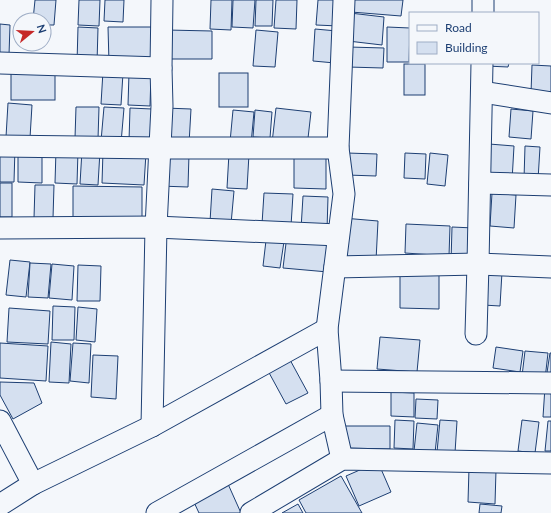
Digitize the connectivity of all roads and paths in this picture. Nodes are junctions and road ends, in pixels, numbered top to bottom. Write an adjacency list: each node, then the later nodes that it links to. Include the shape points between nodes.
1 (162, 0): 7 (street)
2 (344, 0): 12 (street)
3 (483, 0): 4 (street)
4 (483, 12)
5 (0, 63): 7 (street)
6 (482, 64): 8 (street)
7 (161, 68): 11 (street)
8 (482, 92): 9 (street); 13 (street)
9 (551, 103)
10 (0, 146): 11 (street)
11 (160, 148): 12 (street); 15 (street)
12 (338, 148): 17 (street, via 344,194)
13 (480, 183): 14 (street); 18 (street)
14 (551, 185)
15 (156, 227): 16 (street); 17 (street); 27 (street)
16 (0, 228)
17 (338, 235): 19 (street)
18 (478, 264): 19 (street); 20 (street); 22 (street)
19 (335, 267): 21 (street)
20 (551, 267)
21 (327, 329): 23 (street); 27 (street)
22 (476, 334)
23 (331, 381): 24 (street); 25 (street)
24 (551, 383)
25 (332, 415): 28 (street); 32 (street)
26 (0, 421): 30 (street)
27 (152, 426): 30 (street)
28 (342, 459): 29 (street); 33 (street)
29 (551, 464)
30 (33, 484): 31 (street)
31 (0, 505)
32 (156, 513)
33 (252, 513)

